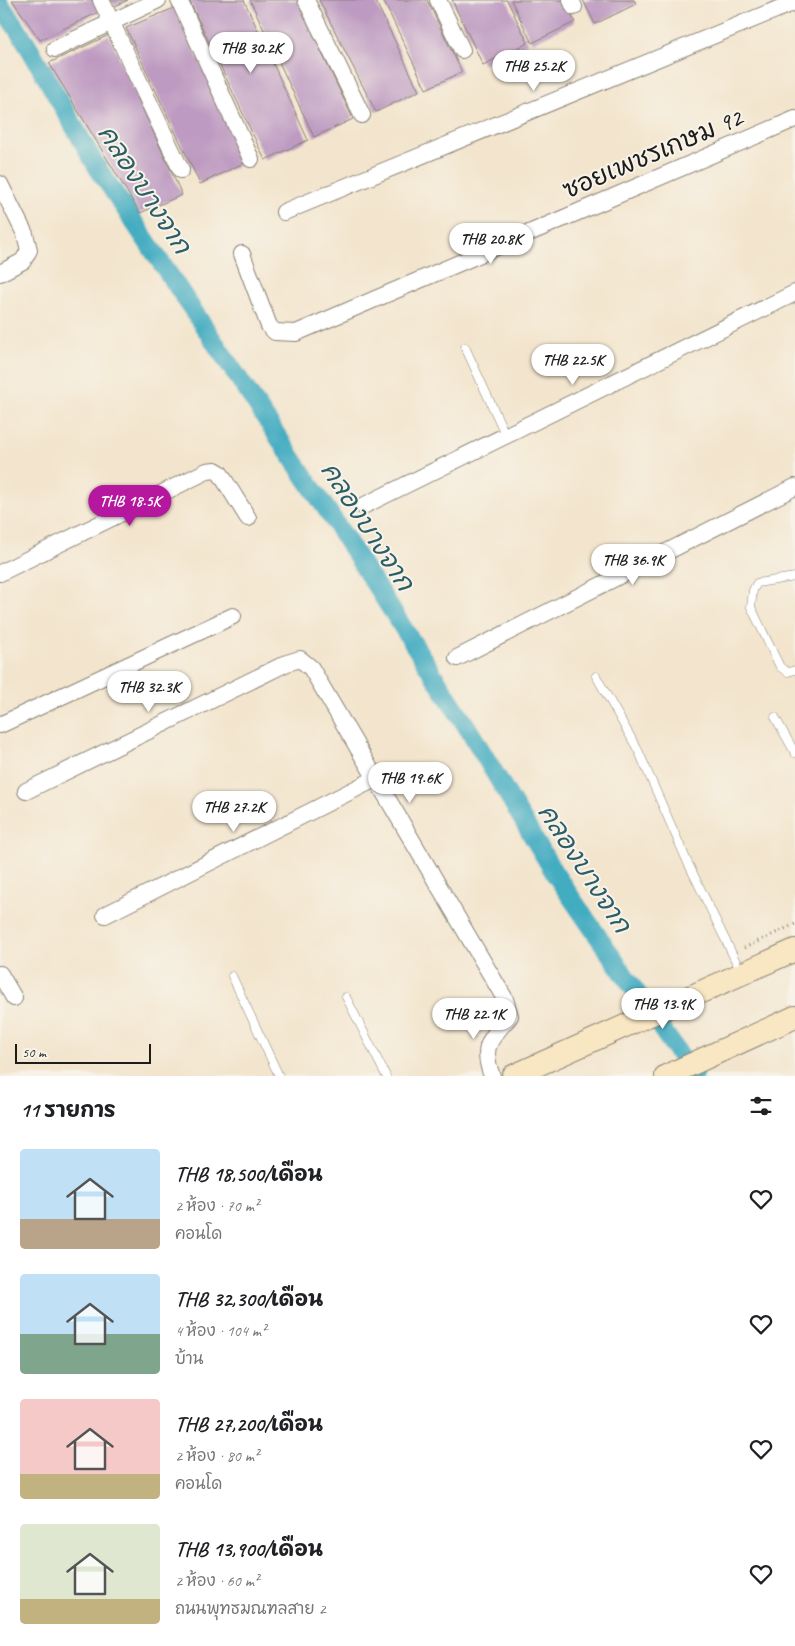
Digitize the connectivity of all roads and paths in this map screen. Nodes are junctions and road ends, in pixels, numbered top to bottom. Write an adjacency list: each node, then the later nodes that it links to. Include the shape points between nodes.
1 (101, 0): 7 (street)
2 (158, 0): 7 (street)
3 (178, 0): 12 (street)
4 (306, 0): 10 (street)
5 (438, 0): 9 (street)
6 (795, 2): 15 (street)
7 (111, 22): 8 (street); 13 (street)
8 (55, 49)
9 (462, 50)
10 (362, 114)
11 (795, 119): 16 (street, ซอยเพชรเกษม 92, via 296,333 275,332 269,326)
12 (251, 159)
13 (182, 170)
14 (0, 184): 17 (street, via 25,234 29,250 23,261)
15 (284, 212)
16 (242, 254)
17 (0, 273)
18 (795, 293): 20 (street)
19 (465, 347): 20 (lane)
20 (506, 437): 22 (street)
21 (795, 487): 27 (street)
22 (363, 506)
23 (248, 518): 24 (street, via 220,473 207,471)
24 (0, 573)
25 (795, 577): 28 (lane, via 757,584 751,607 780,667 788,672)
26 (233, 616): 31 (street)
27 (457, 658)
28 (795, 670)
29 (596, 676): 38 (lane, via 638,750)
30 (775, 717): 32 (lane)
31 (0, 725)
32 (795, 753)
33 (377, 778): 34 (street, via 310,668 300,660 287,663); 35 (street); 46 (street, via 505,999 510,1016 492,1035 485,1059)
34 (26, 791)
35 (106, 915)
36 (795, 924): 38 (path)
37 (795, 950): 38 (main road)
38 (735, 968): 47 (main road, via 580,1047)
39 (0, 974): 42 (street)
40 (232, 976): 44 (lane)
41 (346, 997): 45 (lane)
42 (14, 998)
43 (795, 1017): 48 (main road)
44 (280, 1076)
45 (386, 1076)
46 (492, 1076)
47 (512, 1076)
48 (666, 1076)

